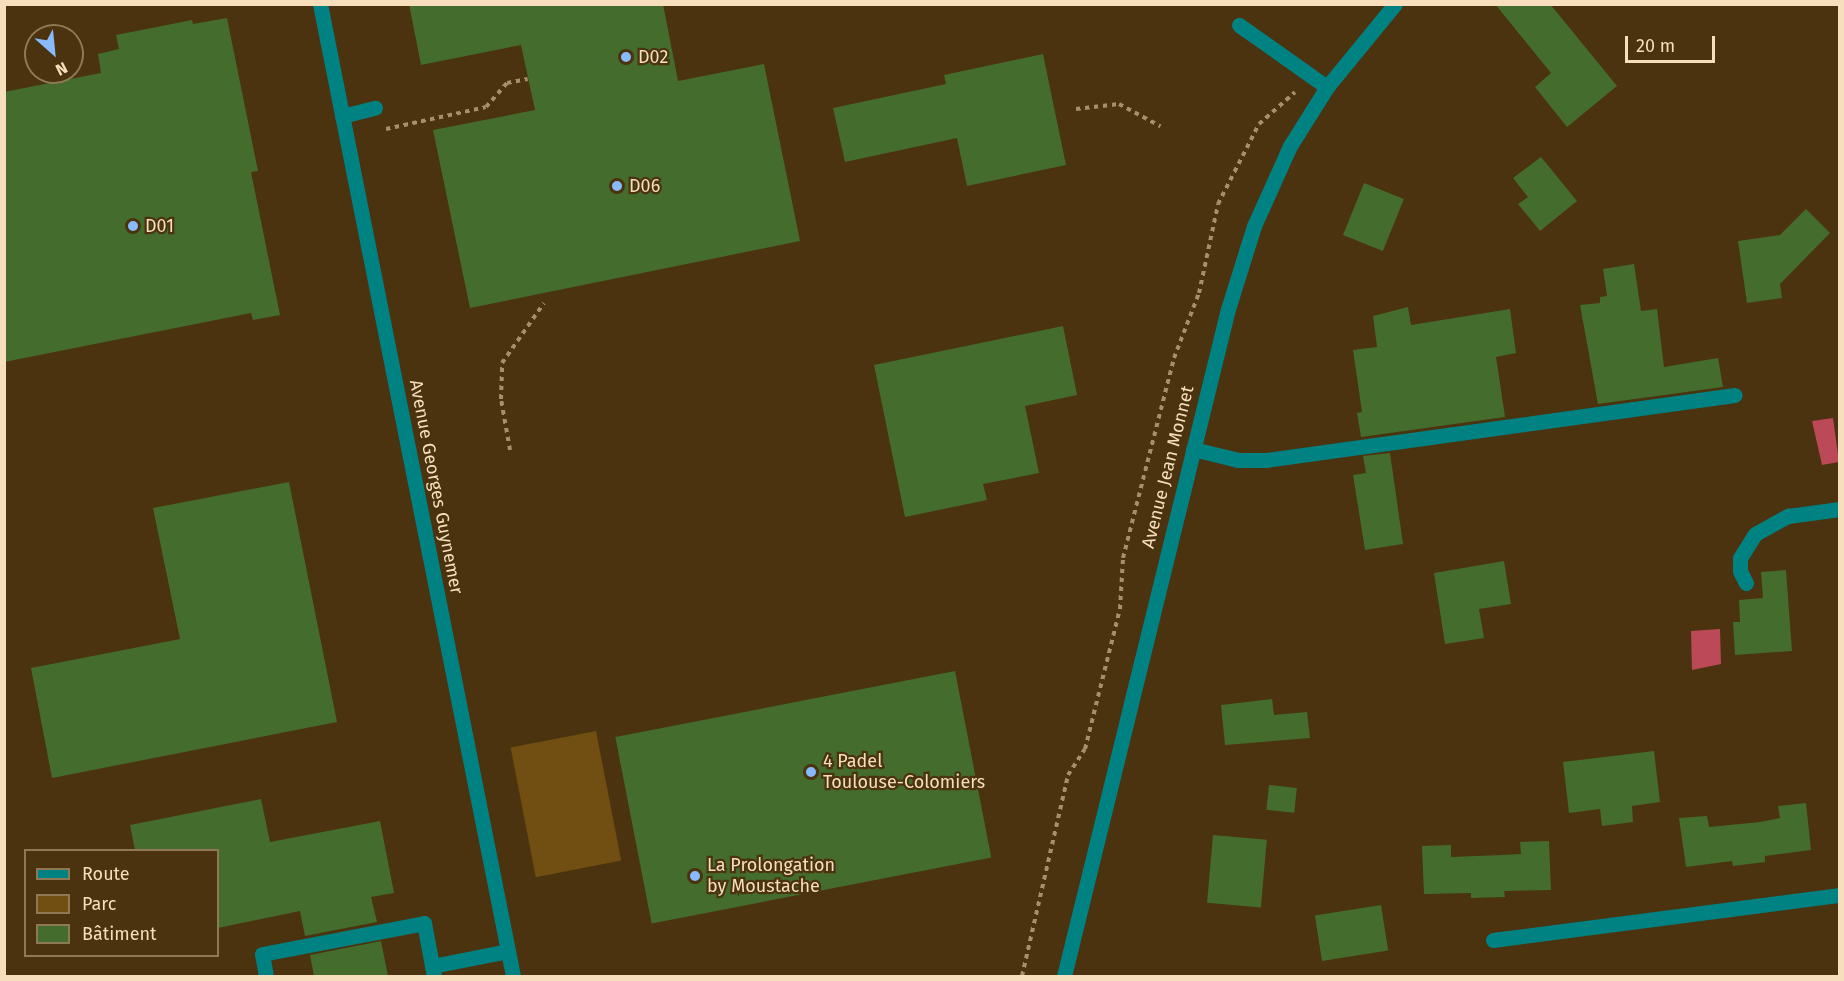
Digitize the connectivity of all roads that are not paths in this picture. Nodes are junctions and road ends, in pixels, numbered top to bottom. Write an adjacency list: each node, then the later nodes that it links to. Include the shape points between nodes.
1 (320, 4): 6 (street, Avenue Georges Guynemer)
2 (1395, 4): 4 (street, Avenue Jean Monnet)
3 (1239, 25): 4 (street)
4 (1327, 87): 8 (street, Avenue Jean Monnet, via 1290,146 1254,226 1228,309)
5 (375, 108): 6 (street)
6 (342, 116): 13 (street, Avenue Georges Guynemer)
7 (1735, 395): 8 (street, via 1266,460 1238,460)
8 (1193, 449): 17 (street, Avenue Jean Monnet)
9 (1839, 509): 10 (street, via 1788,516 1755,534 1740,558)
10 (1746, 584)
11 (1839, 895): 12 (street)
12 (1493, 940)
13 (508, 951): 14 (street); 16 (street, Avenue Georges Guynemer)
14 (433, 971): 15 (street, via 424,923 262,954)
15 (266, 976)
16 (513, 976)
17 (1064, 976)

